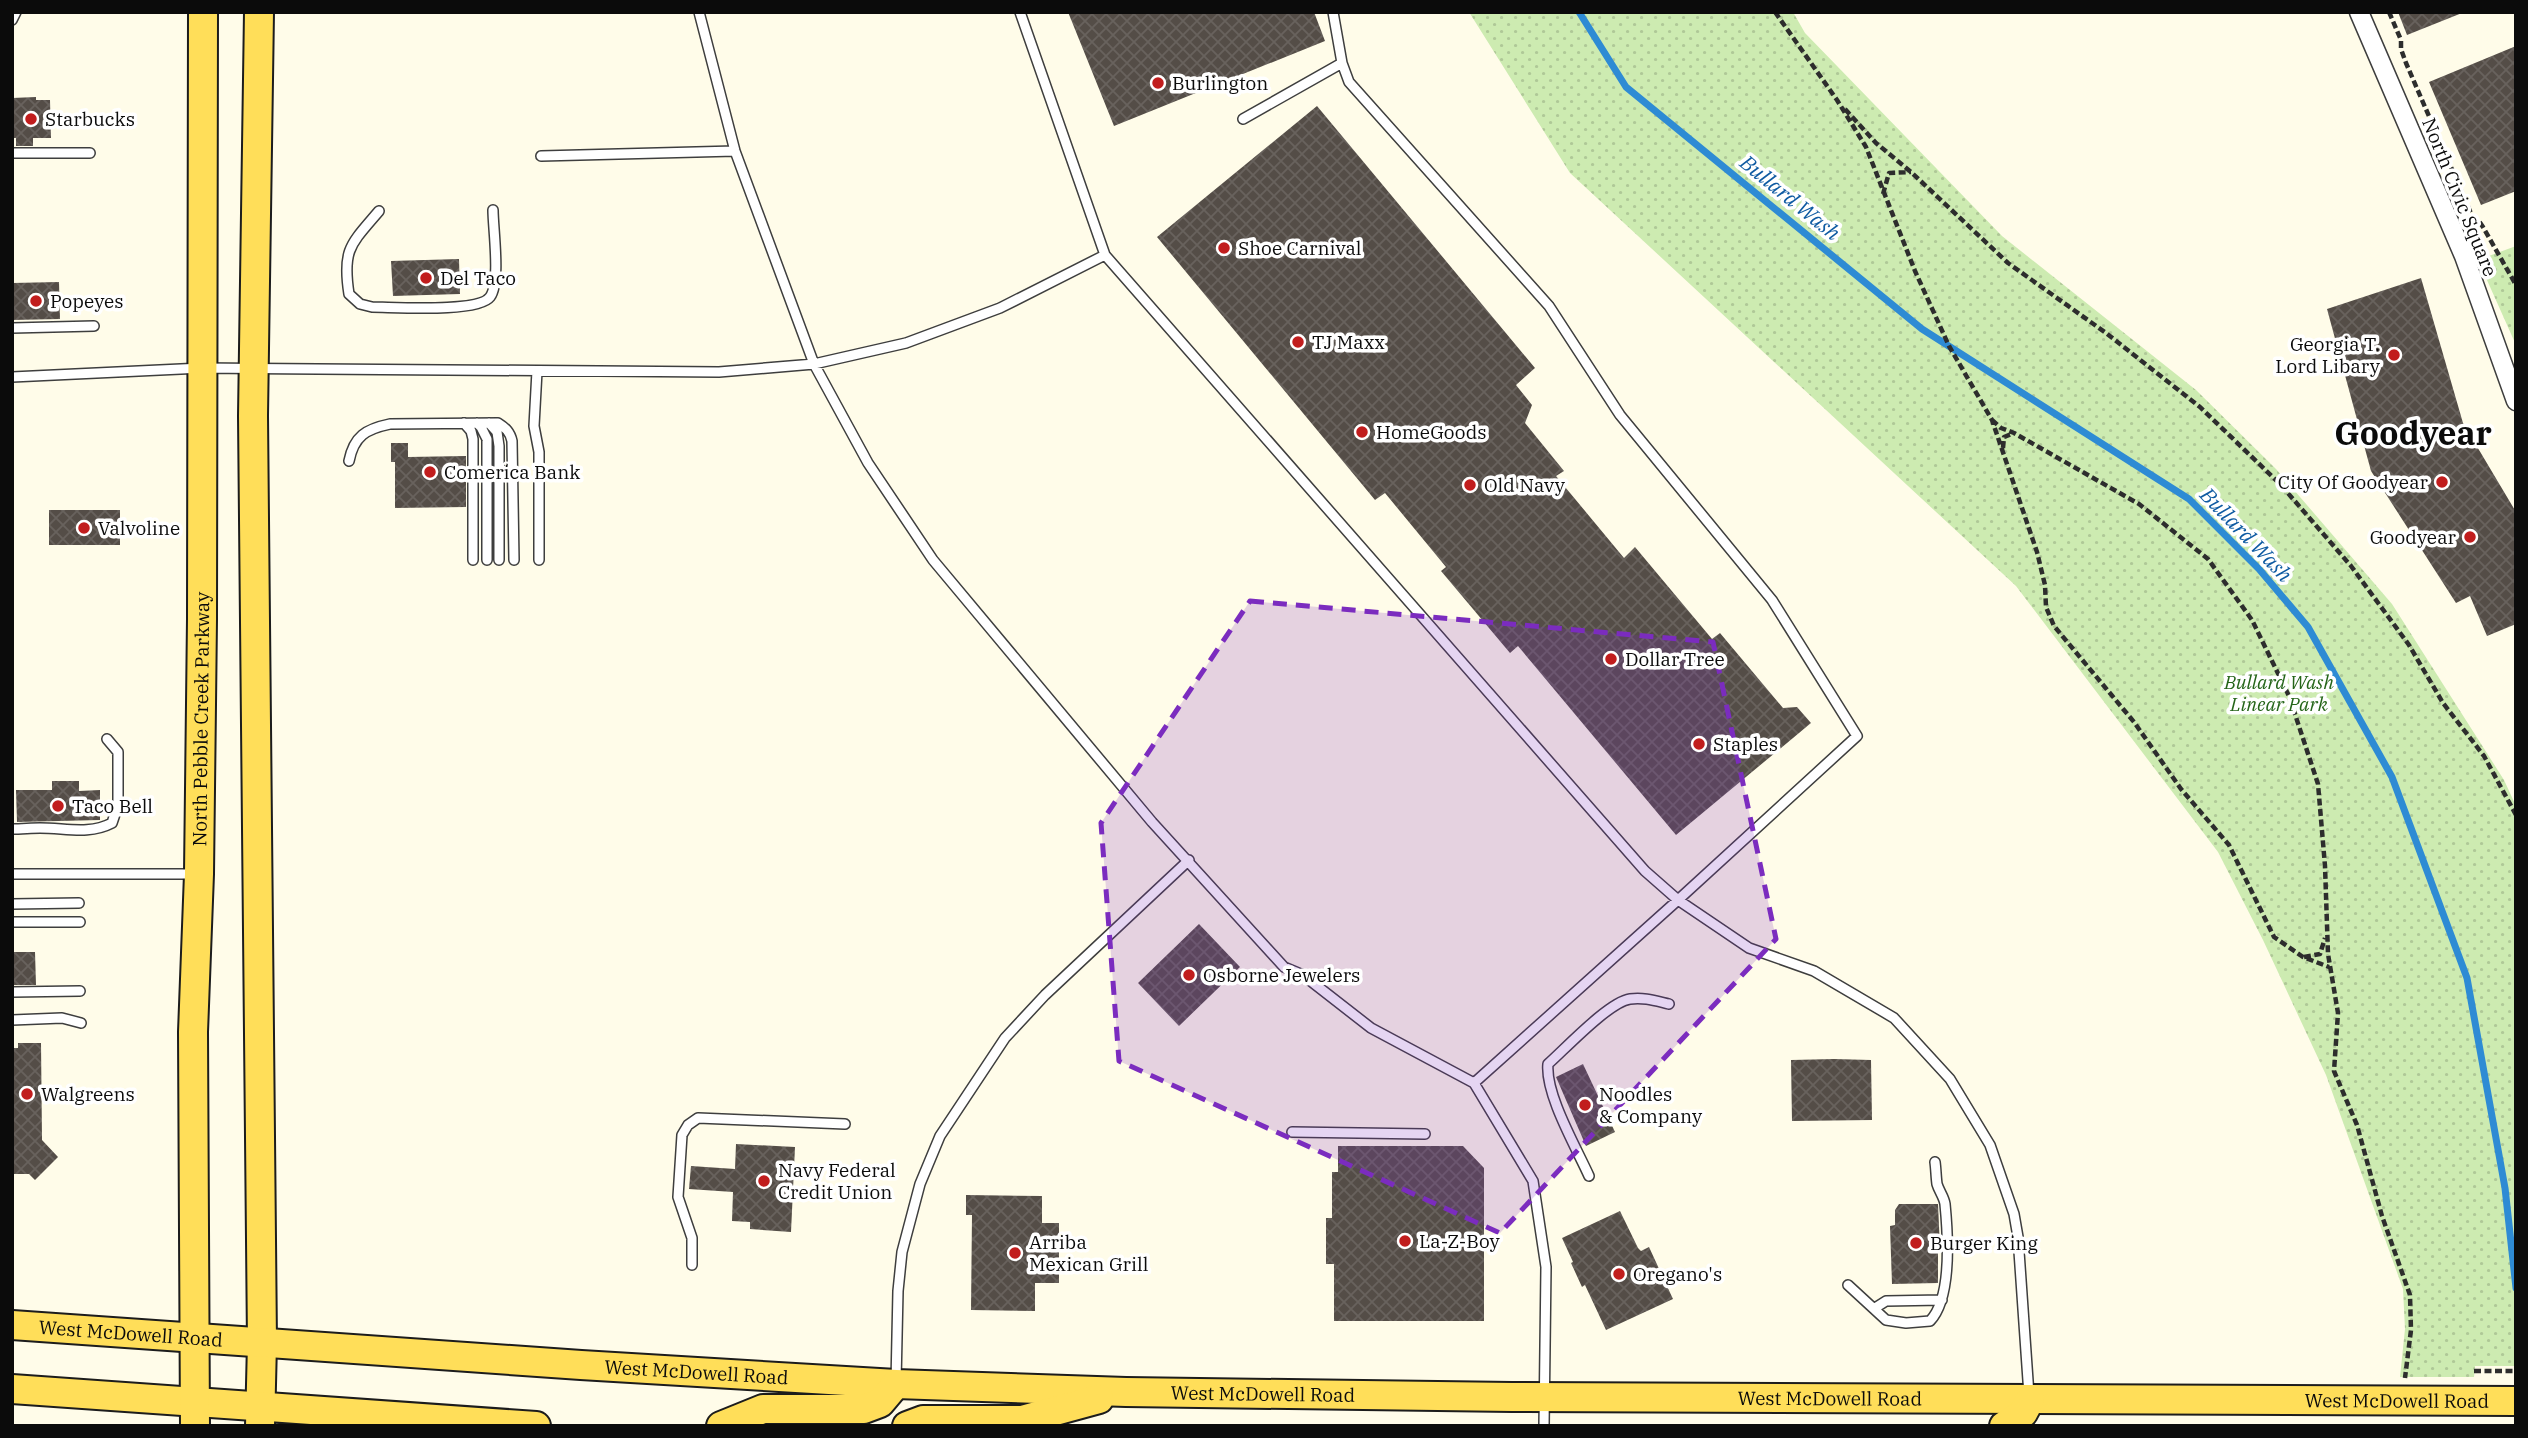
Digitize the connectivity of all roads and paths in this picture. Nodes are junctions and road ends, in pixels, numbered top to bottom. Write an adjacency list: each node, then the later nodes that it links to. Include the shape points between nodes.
1 (16, 12): 10 (lane)
2 (203, 12): 27 (main road, North Pebble Creek Parkway)
3 (259, 12): 28 (main road)
4 (699, 12): 14 (lane)
5 (1020, 12): 22 (lane)
6 (1333, 12): 11 (lane)
7 (1775, 12): 12 (path)
8 (2359, 12): 31 (street, North Civic Square, via 2464,256)
9 (2389, 12): 23 (path, via 2473,218)
10 (12, 20)
11 (1342, 63): 13 (lane); 50 (lane, via 1349,82 1549,306 1620,415 1772,600 1857,736)
12 (1837, 100): 18 (path); 19 (path, via 1866,147)
13 (1243, 119)
14 (735, 151): 17 (lane); 26 (lane)
15 (12, 153): 16 (lane)
16 (90, 153)
17 (541, 156)
18 (1912, 172): 19 (path, via 1889,173); 45 (path, via 2008,263 2200,407 2280,484 2351,566 2409,645 2443,703 2484,756)
19 (1883, 194): 32 (path, via 1949,346)
20 (493, 210): 21 (lane, via 495,280 490,296 480,304 462,307 372,307 349,294 346,258 352,242)
21 (379, 211)
22 (1104, 255): 26 (lane, via 1000,308 906,343); 50 (lane, via 1645,871)
23 (2516, 285)
24 (94, 326): 25 (lane)
25 (12, 328)
26 (814, 364): 29 (lane, via 719,372); 47 (lane, via 868,463 933,560)
27 (202, 368): 28 (lane); 30 (lane); 49 (main road, North Pebble Creek Parkway)
28 (254, 368): 29 (lane); 75 (main road)
29 (537, 371): 43 (lane, via 534,426 539,452)
30 (12, 377)
31 (2516, 401)
32 (1992, 420): 36 (path); 37 (path)
33 (464, 423): 34 (lane); 38 (lane, via 377,426 352,445); 39 (lane, via 473,439)
34 (477, 423): 35 (lane); 40 (lane, via 486,439)
35 (489, 423): 41 (lane, via 497,432 499,446); 42 (lane, via 505,427 512,441)
36 (2014, 433): 37 (path, via 2004,437); 55 (path, via 2138,504 2208,559 2252,620 2290,696 2318,783)
37 (2002, 453): 56 (path, via 2037,552 2046,607 2054,626 2229,845 2274,937)
38 (349, 461)
39 (473, 560)
40 (487, 560)
41 (499, 560)
42 (514, 560)
43 (539, 560)
44 (107, 739): 46 (lane, via 118,752 118,806 112,823 83,831)
45 (2516, 815)
46 (12, 829)
47 (1189, 860): 63 (lane, via 1284,967 1303,975 1371,1028); 78 (lane, via 1005,1038 940,1136 920,1184 902,1252)
48 (12, 874): 49 (lane)
49 (199, 874): 74 (main road, North Pebble Creek Parkway, via 193,1032)
50 (1678, 900): 63 (lane); 83 (lane, via 1749,948 1814,971 1894,1018 1950,1079 1990,1145 2014,1214)
51 (79, 903): 52 (lane)
52 (12, 904)
53 (12, 922): 54 (lane)
54 (80, 922)
55 (2327, 932): 56 (path, via 2320,954); 57 (path)
56 (2303, 957): 57 (path)
57 (2330, 967): 82 (path, via 2338,1013 2334,1071 2357,1125 2410,1295 2411,1331)
58 (80, 991): 59 (lane)
59 (12, 992)
60 (1669, 1004): 68 (lane, via 1647,998 1614,1005 1548,1064 1546,1076 1552,1094)
61 (12, 1020): 62 (lane, via 62,1018)
62 (81, 1023)
63 (1474, 1083): 81 (lane, via 1534,1181 1546,1267)
64 (845, 1124): 69 (lane, via 698,1118 688,1125 682,1135 678,1197 692,1238)
65 (1292, 1132): 66 (lane)
66 (1425, 1134)
67 (1935, 1162): 71 (lane, via 1937,1186 1945,1200)
68 (1589, 1176)
69 (692, 1265)
70 (1848, 1285): 72 (lane)
71 (1942, 1300): 72 (lane, via 1886,1301); 72 (lane, via 1930,1321 1886,1320)
72 (1875, 1308)
73 (12, 1325): 74 (main road, West McDowell Road)
74 (194, 1339): 75 (main road, West McDowell Road); 85 (main road, North Pebble Creek Parkway)
75 (262, 1343): 78 (main road, West McDowell Road); 86 (main road)
76 (2474, 1371): 77 (path)
77 (2516, 1371)
78 (896, 1384): 80 (main road, West McDowell Road); 88 (main road, via 880,1403 864,1409 763,1409)
79 (12, 1389): 85 (main road)
80 (1126, 1392): 81 (main road, West McDowell Road); 89 (main road, via 1022,1420 923,1420)
81 (1545, 1397): 83 (main road, West McDowell Road); 90 (lane)
82 (2400, 1399): 83 (main road, West McDowell Road); 84 (main road, West McDowell Road)
83 (2030, 1400): 91 (main road, via 2022,1413)
84 (2516, 1401)
85 (195, 1413): 86 (main road)
86 (260, 1415): 87 (main road)
87 (536, 1426)
88 (721, 1426)
89 (907, 1426)
90 (1544, 1426)
91 (2004, 1426)

